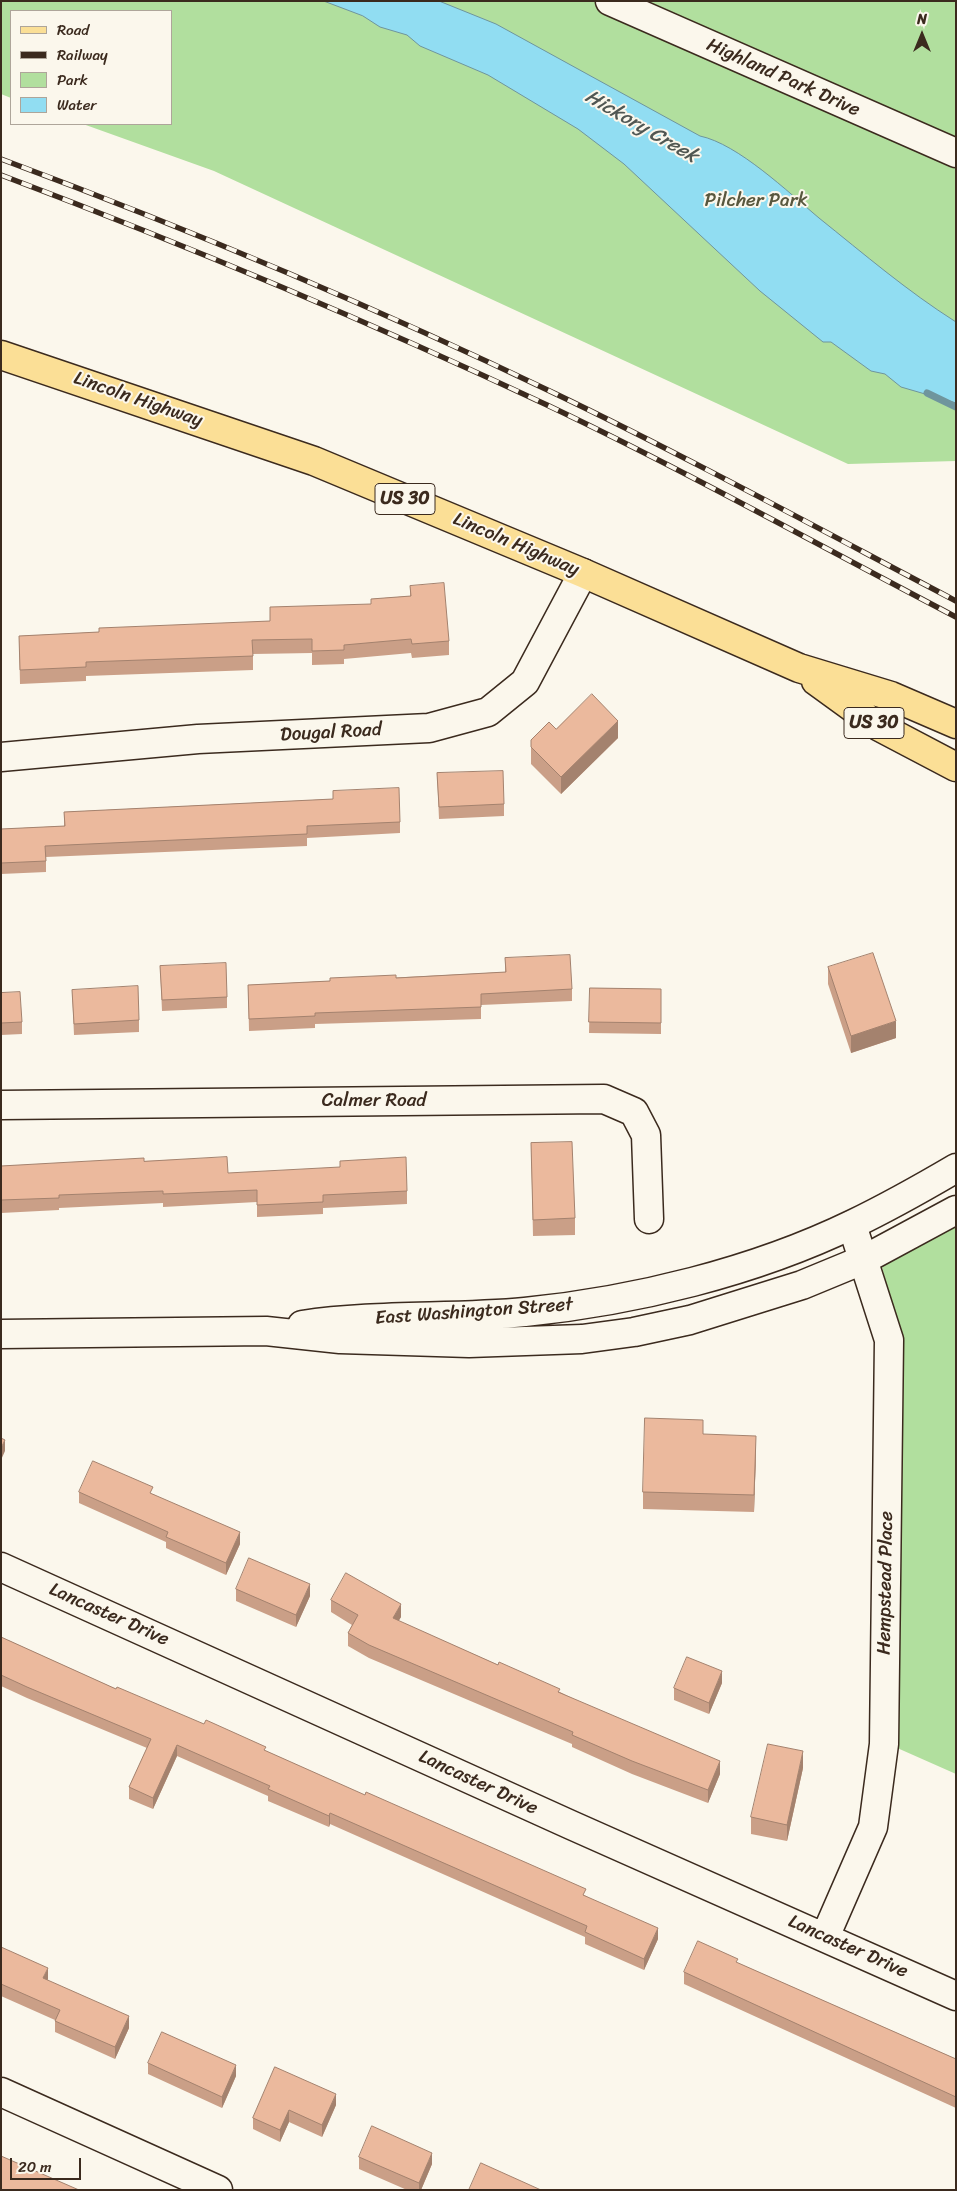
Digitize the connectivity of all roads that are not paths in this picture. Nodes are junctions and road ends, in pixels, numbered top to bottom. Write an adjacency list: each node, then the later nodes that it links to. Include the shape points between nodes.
1 (610, 1): 2 (street, Highland Park Drive)
2 (956, 153)
3 (1, 355): 4 (main road, Lincoln Highway / US 30, via 314,461)
4 (583, 573): 5 (main road, Lincoln Highway / US 30); 7 (street, Dougal Road, via 525,682 488,712 429,728 198,739)
5 (799, 668): 6 (main road, Lincoln Highway / US 30, via 891,696); 8 (main road, Lincoln Highway / US 30, via 878,726)
6 (956, 724)
7 (1, 757)
8 (956, 767)
9 (1, 1105): 12 (street, Calmer Road, via 604,1099 634,1112 646,1135)
10 (956, 1168): 13 (street, East Washington Street)
11 (956, 1210): 14 (street, East Washington Street)
12 (649, 1219)
13 (852, 1225): 14 (street, Hempstead Place); 15 (street, East Washington Street, via 741,1267 629,1296 524,1312 340,1320)
14 (865, 1259): 15 (street, East Washington Street, via 802,1285 690,1320 582,1339 468,1343 340,1339); 18 (street, Hempstead Place, via 889,1340 884,1744 873,1827)
15 (266, 1331): 16 (street, East Washington Street)
16 (1, 1334)
17 (1, 1567): 18 (street, Lancaster Drive)
18 (825, 1937): 19 (street, Lancaster Drive)
19 (956, 1996)
20 (1, 2092): 21 (street)
21 (218, 2190)

